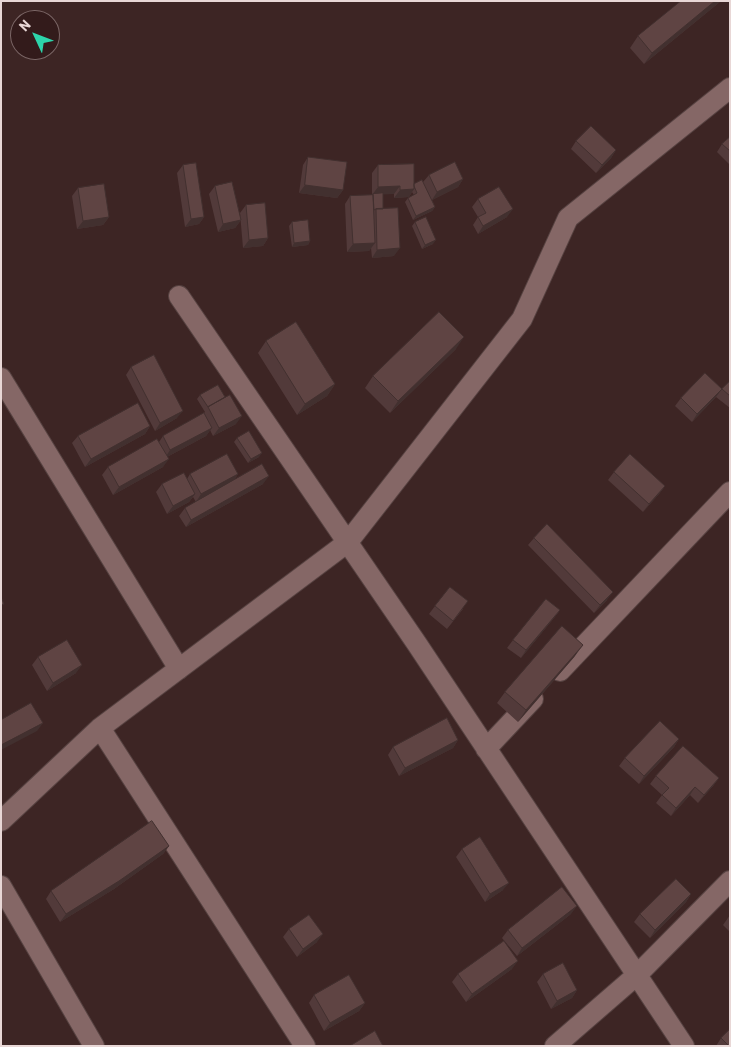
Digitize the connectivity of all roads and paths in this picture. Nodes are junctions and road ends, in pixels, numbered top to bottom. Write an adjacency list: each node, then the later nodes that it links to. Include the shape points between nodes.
1 (730, 88): 5 (street, via 568,218 522,319)
2 (179, 296): 5 (street)
3 (1, 378): 6 (street)
4 (730, 492): 8 (street)
5 (348, 542): 6 (street); 8 (street)
6 (178, 669): 7 (street)
7 (100, 728): 9 (street); 14 (street)
8 (486, 749): 12 (street)
9 (1, 821)
10 (730, 881): 12 (street)
11 (1, 886): 13 (street)
12 (638, 974): 15 (street); 16 (street)
13 (94, 1046)
14 (306, 1046)
15 (555, 1046)
16 (684, 1046)

